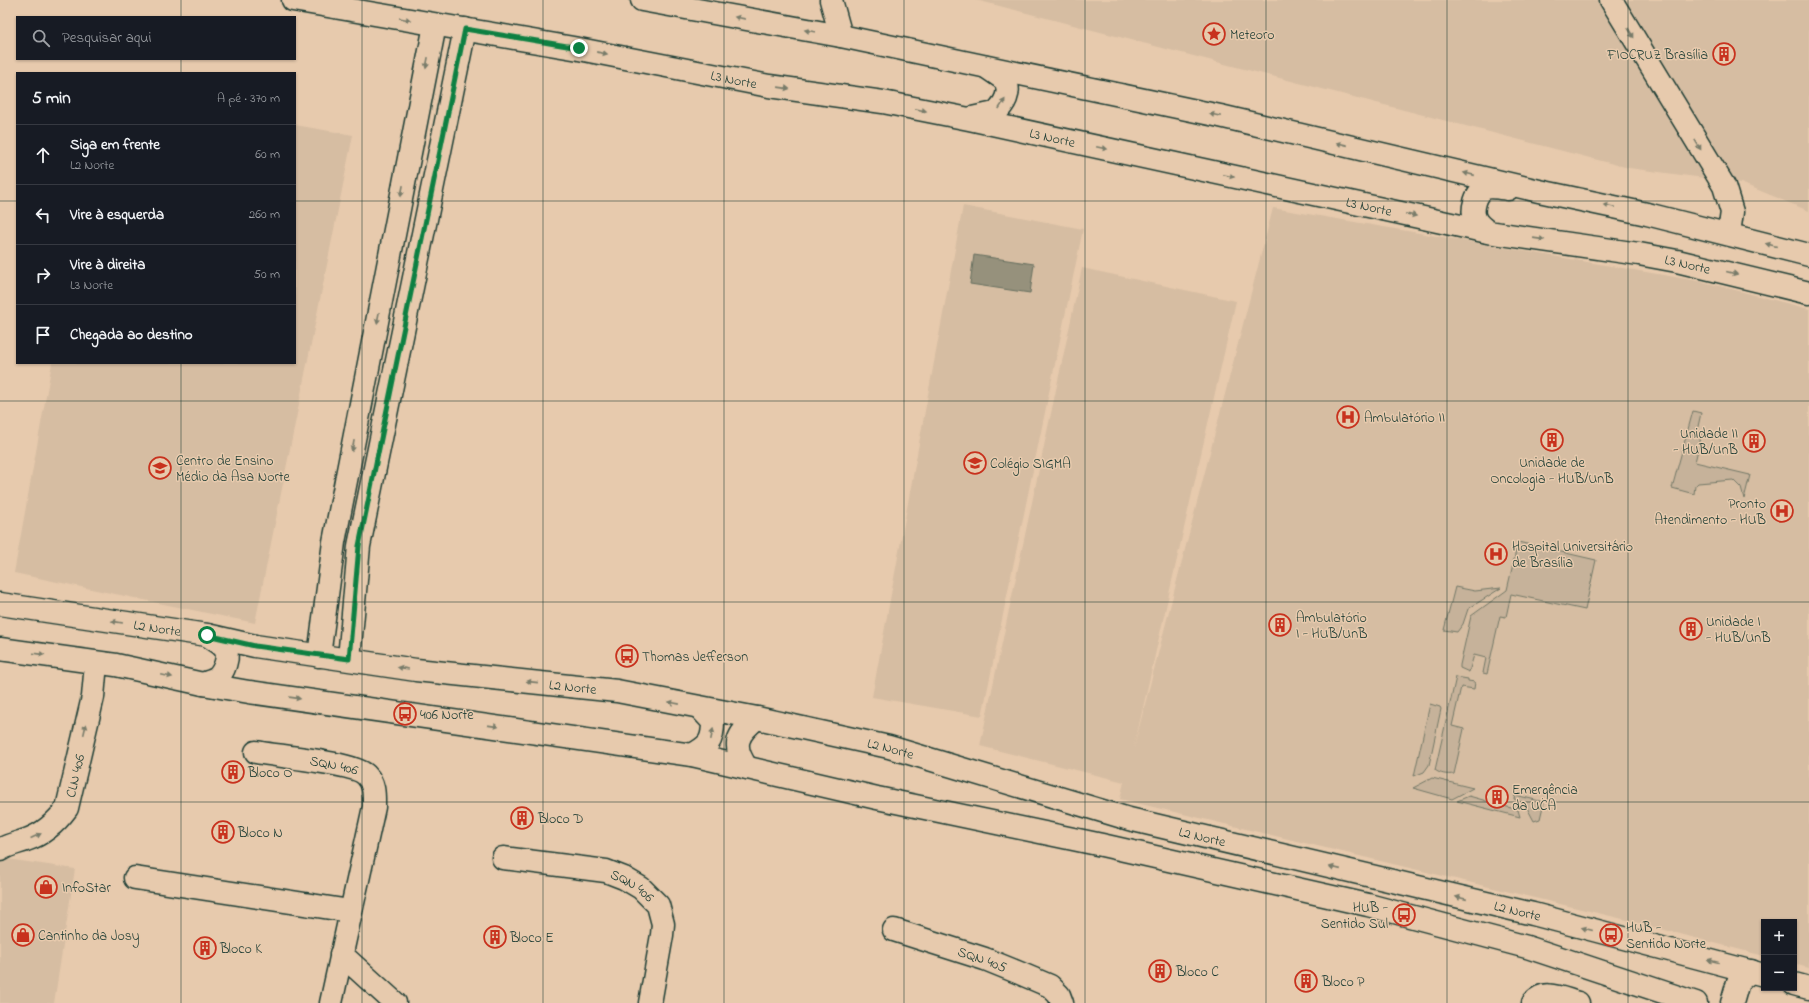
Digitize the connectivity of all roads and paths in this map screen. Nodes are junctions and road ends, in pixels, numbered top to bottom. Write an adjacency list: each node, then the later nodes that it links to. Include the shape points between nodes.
1 (293, 0): 5 (main road, L3 Norte, one-way to 5)
2 (642, 0): 7 (main road, one-way to 2)
3 (831, 0): 7 (main road)
4 (1611, 0): 12 (main road, one-way to 12, via 1724,186 1732,212)
5 (435, 25): 6 (main road, L3 Norte); 18 (main road, one-way to 18, via 334,542)
6 (465, 29): 9 (main road, L3 Norte, one-way to 9, via 579,48 769,86 883,102); 19 (main road, via 359,546)
7 (841, 36): 8 (main road)
8 (985, 66): 9 (main road, one-way to 8, via 995,113 1006,100 1008,91 1005,80); 10 (main road, one-way to 8, via 1220,116)
9 (969, 119): 11 (main road, L3 Norte, one-way to 11)
10 (1539, 191): 11 (main road, via 1488,187 1481,191 1475,203 1474,217); 12 (main road, one-way to 10)
11 (1488, 232): 14 (main road, L3 Norte, one-way to 14, via 1677,261)
12 (1729, 233): 13 (main road, one-way to 12)
13 (1809, 255)
14 (1809, 293)
15 (0, 604): 16 (main road, L2 Norte, one-way to 15)
16 (207, 635): 18 (main road, L2 Norte); 21 (main road, via 224,647 226,659 221,674)
17 (0, 649): 20 (main road, one-way to 20)
18 (318, 656): 19 (main road, L2 Norte)
19 (349, 659): 22 (main road, L2 Norte, one-way to 19, via 618,691 416,670)
20 (96, 663): 21 (main road, one-way to 21); 27 (main road, CLN 406, one-way to 20, via 43,833 58,821 67,808 93,697)
21 (202, 684): 25 (main road, one-way to 25)
22 (700, 708): 23 (main road, L2 Norte); 25 (main road, one-way to 22, via 710,742 713,729 714,722)
23 (757, 718): 26 (main road, via 738,737 739,757); 33 (main road, L2 Norte, one-way to 23, via 1525,912 1128,819 889,747)
24 (256, 752): 30 (main road, SQN 406, via 352,768 363,772 370,779 374,806)
25 (692, 756): 26 (main road)
26 (747, 768): 42 (main road, via 1368,905 1527,947)
27 (1, 848)
28 (503, 858): 38 (main road, SQN 406, via 606,872 624,878 653,898 658,905 663,924)
29 (135, 878): 30 (main road)
30 (350, 911): 32 (main road, SQN 406)
31 (894, 930): 39 (main road, SQN 405, via 985,959 1050,986)
32 (342, 954): 36 (main road, SQN 406); 37 (main road)
33 (1757, 973): 43 (main road, via 1738,982)
34 (1797, 985): 35 (main road)
35 (1809, 988)
36 (331, 1003)
37 (395, 1003)
38 (650, 1003)
39 (1062, 1003)
40 (1533, 1003): 41 (main road, via 1545,995)
41 (1578, 1003)
42 (1696, 1003)
43 (1732, 1003)

